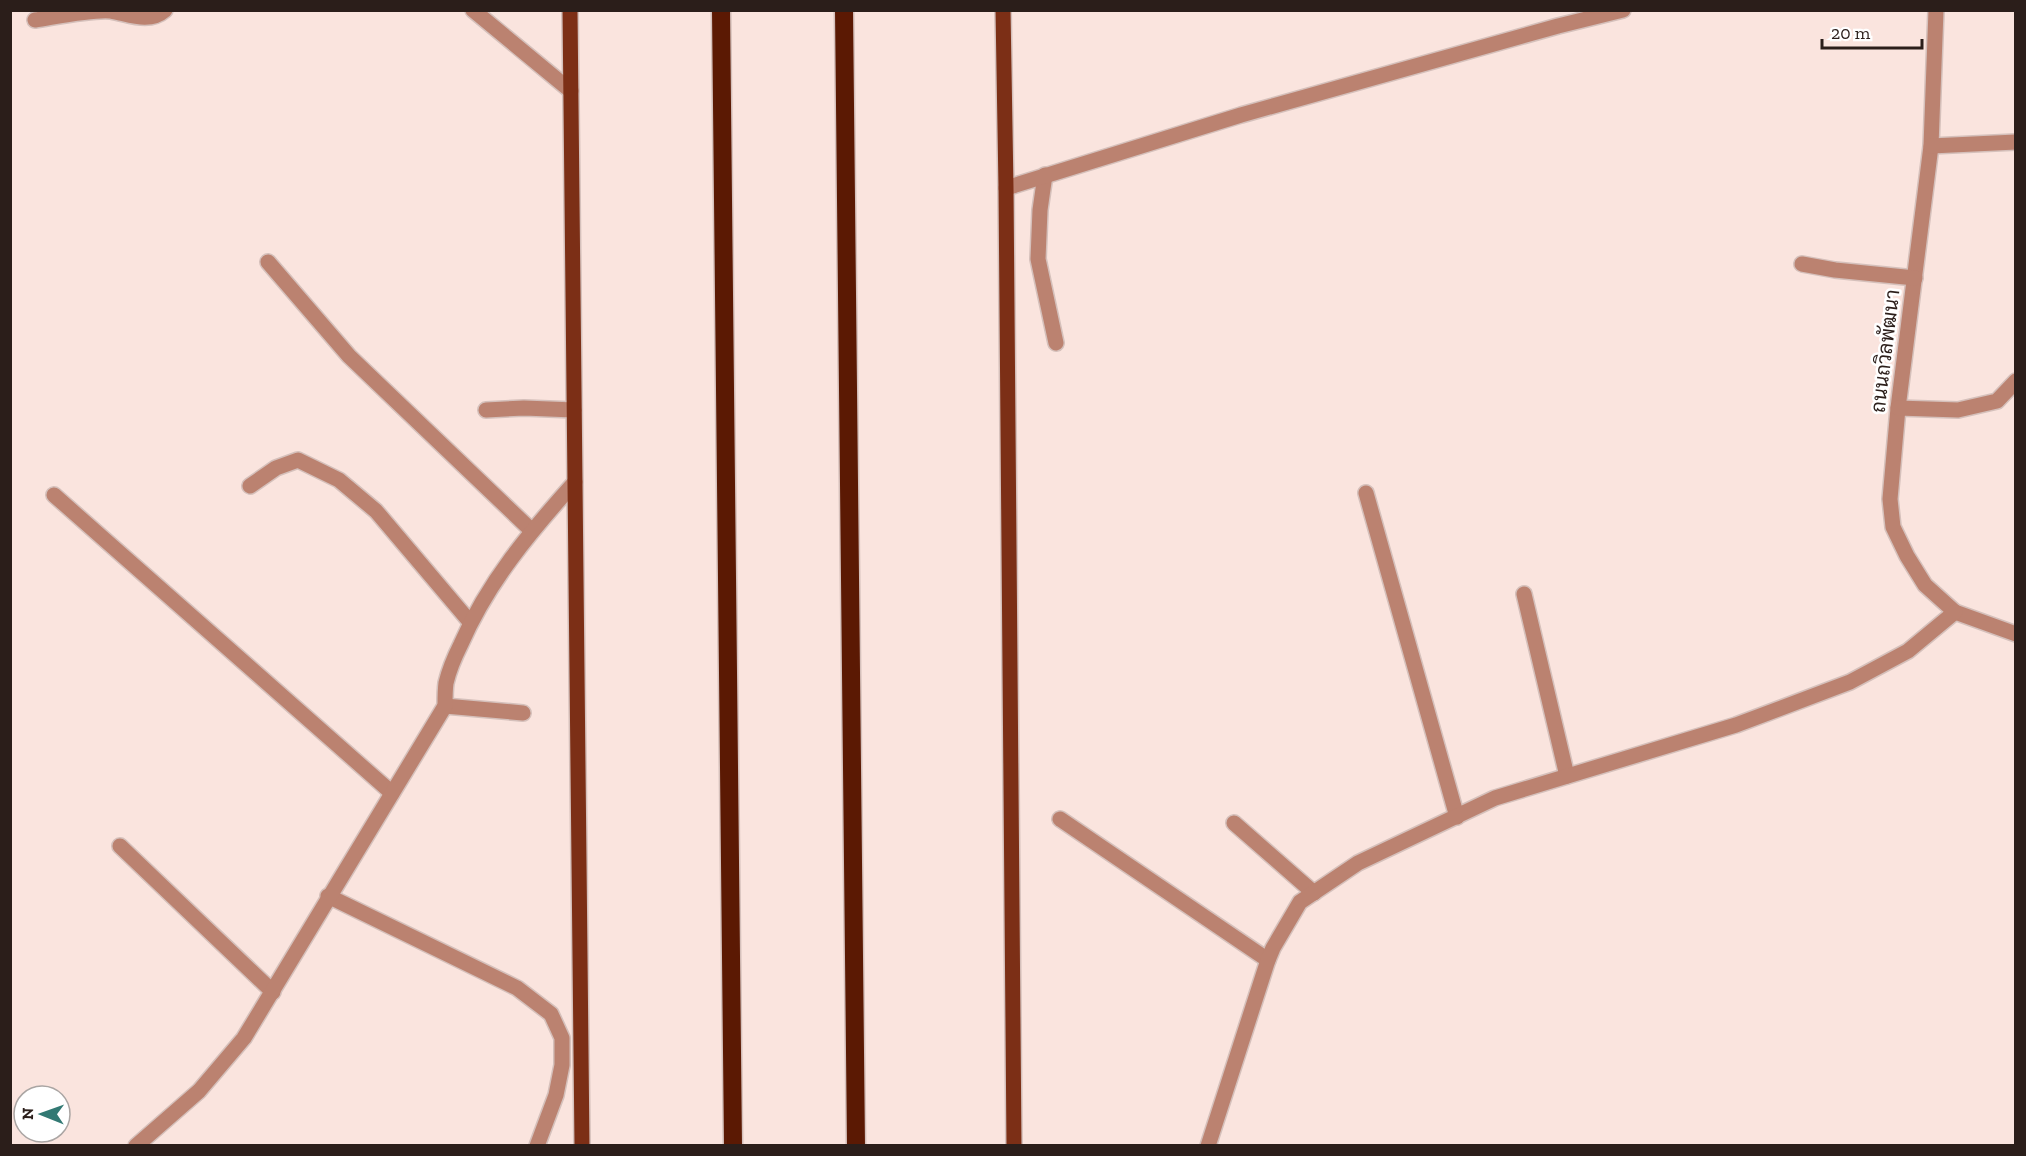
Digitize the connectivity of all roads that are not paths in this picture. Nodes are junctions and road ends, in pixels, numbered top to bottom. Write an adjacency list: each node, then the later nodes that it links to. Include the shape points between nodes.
1 (165, 10): 9 (street, via 160,15 142,18 108,11)
2 (472, 10): 10 (street)
3 (570, 10): 10 (main road)
4 (721, 10): 47 (highway)
5 (1003, 10): 14 (main road)
6 (1623, 10): 13 (street, via 1241,115)
7 (1936, 10): 12 (street, ถนนถวิลพัฒนา)
8 (844, 18): 48 (highway)
9 (35, 20)
10 (571, 91): 22 (main road)
11 (2016, 142): 12 (street)
12 (1931, 146): 17 (street, ถนนถวิลพัฒนา)
13 (1045, 175): 14 (street); 18 (street, via 1038,259)
14 (1006, 188): 49 (main road)
15 (268, 262): 27 (street, via 349,356)
16 (1802, 264): 17 (street)
17 (1915, 278): 20 (street, ถนนถวิลพัฒนา)
18 (1056, 343)
19 (2016, 381): 20 (street, via 1997,401 1958,410)
20 (1898, 408): 29 (street, ถนนถวิลพัฒนา, via 1890,499 1893,527 1925,585)
21 (486, 410): 22 (street)
22 (574, 410): 23 (main road)
23 (575, 482): 27 (street); 46 (main road)
24 (250, 486): 30 (street, via 276,468 298,460 339,480 376,511)
25 (1366, 493): 36 (street)
26 (54, 495): 35 (street)
27 (531, 530): 30 (street)
28 (1524, 594): 34 (street)
29 (1955, 612): 31 (street, ถนนถวิลพัฒนา); 34 (street, via 1908,651 1850,682 1736,725)
30 (470, 622): 32 (street, via 446,683)
31 (2016, 634)
32 (445, 706): 33 (street); 35 (street)
33 (523, 713)
34 (1567, 776): 36 (street, via 1495,798)
35 (392, 793): 41 (street)
36 (1457, 817): 40 (street, via 1358,862)
37 (1060, 819): 42 (street)
38 (1234, 823): 40 (street)
39 (120, 846): 43 (street)
40 (1314, 893): 42 (street, via 1300,902)
41 (328, 896): 43 (street); 45 (street, via 517,988 551,1014 562,1038 562,1065 556,1095)
42 (1268, 960): 50 (street)
43 (273, 992): 44 (street, via 244,1038 200,1091)
44 (136, 1146)
45 (537, 1146)
46 (582, 1146)
47 (734, 1146)
48 (856, 1146)
49 (1014, 1146)
50 (1208, 1146)

